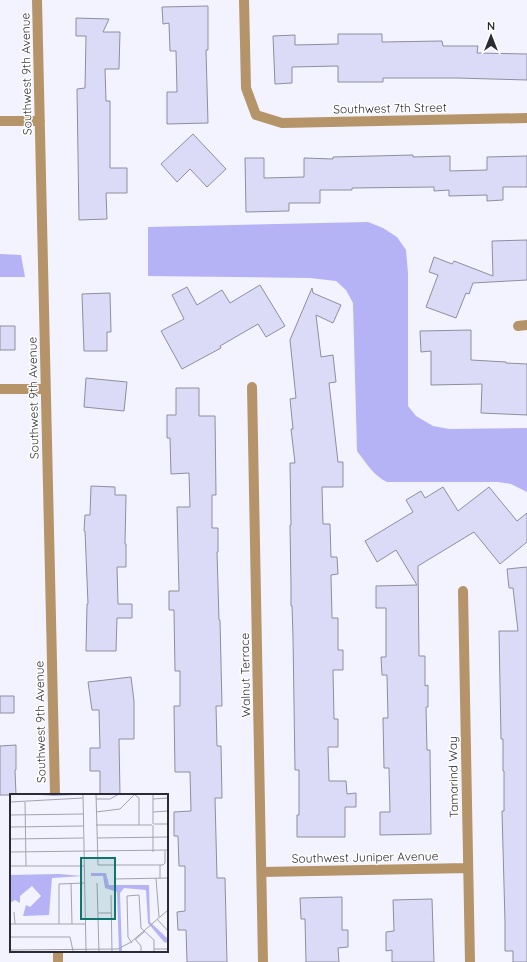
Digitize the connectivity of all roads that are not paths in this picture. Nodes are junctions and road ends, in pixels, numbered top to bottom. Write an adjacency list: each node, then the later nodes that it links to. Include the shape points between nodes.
1 (37, 0): 5 (street, Southwest 9th Avenue)
2 (244, 0): 3 (street, Southwest 7th Street, via 246,88 256,115 282,122)
3 (527, 118)
4 (0, 121): 5 (street)
5 (40, 121): 8 (street, Southwest 9th Avenue)
6 (252, 387): 12 (street, Walnut Terrace)
7 (0, 389): 8 (street)
8 (45, 389): 10 (street, Southwest 9th Avenue)
9 (463, 590): 11 (street, Tamarind Way)
10 (55, 794)
11 (468, 868): 12 (street, Southwest Juniper Avenue); 14 (street, Tamarind Way)
12 (262, 872): 13 (street, Walnut Terrace)
13 (263, 962)
14 (470, 962)

